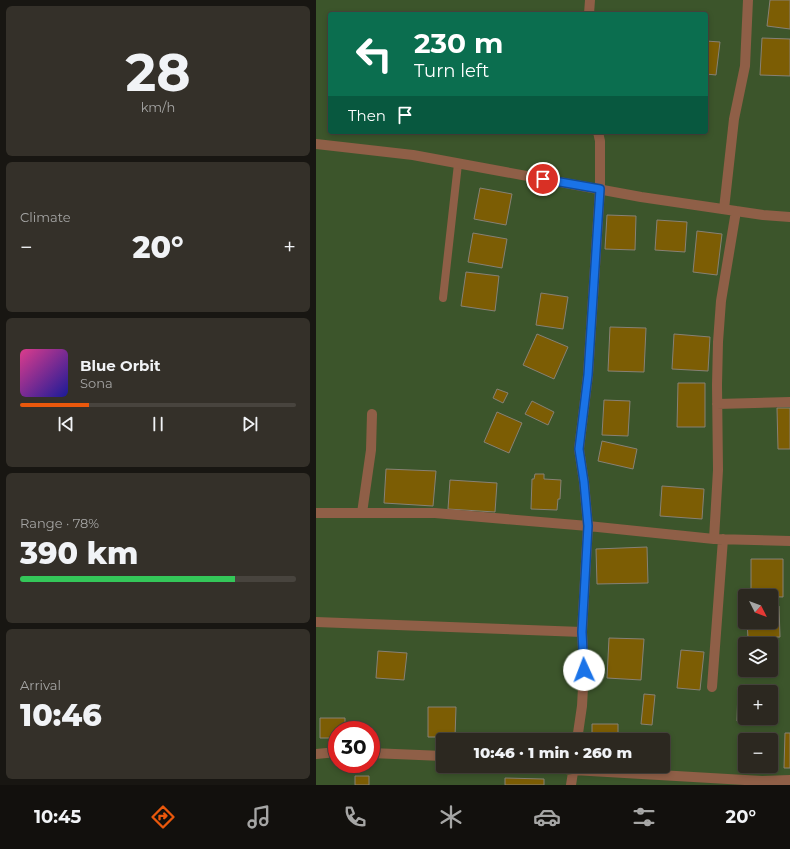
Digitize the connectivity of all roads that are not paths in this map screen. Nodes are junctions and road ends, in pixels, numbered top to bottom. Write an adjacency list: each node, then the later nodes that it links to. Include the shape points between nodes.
1 (590, 0): 3 (street)
2 (748, 0): 8 (street, via 745,66 734,119)
3 (589, 12)
4 (598, 134): 7 (street)
5 (316, 144): 6 (street, via 413,155)
6 (458, 164): 7 (street); 11 (lane)
7 (600, 189): 8 (street); 17 (street, via 588,375 579,449)
8 (724, 209): 9 (street)
9 (736, 211): 10 (street); 13 (street, via 721,301)
10 (790, 217)
11 (443, 298)
12 (790, 402): 13 (street)
13 (717, 404): 18 (street)
14 (372, 414): 16 (street, via 371,450)
15 (316, 513): 16 (street)
16 (362, 513): 17 (street, via 435,513)
17 (588, 526): 18 (street); 21 (street)
18 (719, 539): 19 (street); 22 (street)
19 (790, 541)
20 (316, 622): 21 (street)
21 (582, 632): 23 (street, via 584,670)
22 (712, 687)
23 (578, 733)
24 (328, 753): 26 (street)
25 (380, 753): 27 (street)
26 (316, 754)
27 (436, 756)
28 (573, 773): 31 (street)
29 (646, 773): 30 (street, via 762,781)
30 (790, 780)
31 (571, 785)

